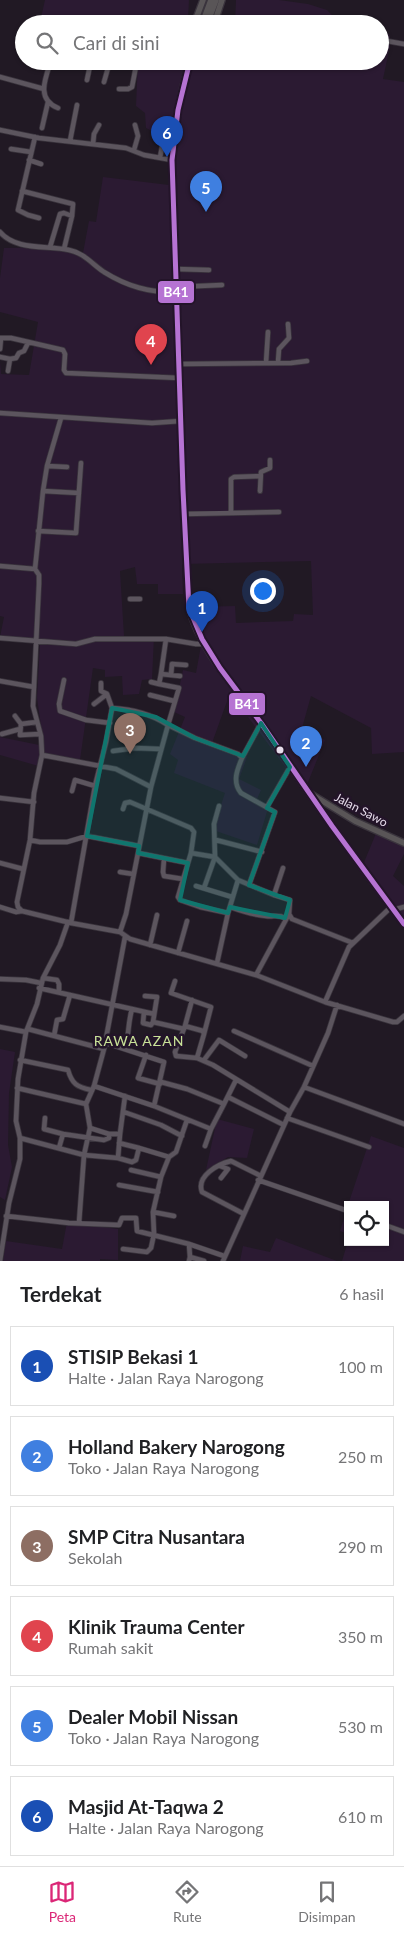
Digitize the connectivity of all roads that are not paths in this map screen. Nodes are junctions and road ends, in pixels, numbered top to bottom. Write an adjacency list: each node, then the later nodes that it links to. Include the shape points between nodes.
1 (203, 0): 5 (main road)
2 (211, 0): 6 (main road)
3 (216, 0): 7 (main road)
4 (222, 0): 8 (main road)
5 (197, 15)
6 (205, 15)
7 (211, 15)
8 (217, 15)
9 (389, 41): 10 (street)
10 (404, 44)
11 (49, 70): 19 (street)
12 (89, 70): 17 (street)
13 (107, 70): 18 (street)
14 (135, 70): 20 (street, via 132,87)
15 (187, 70): 37 (main road, via 175,119)
16 (0, 77): 19 (street)
17 (87, 80)
18 (104, 82)
19 (44, 89): 21 (street)
20 (119, 89)
21 (48, 102): 23 (street); 26 (street)
22 (77, 105): 30 (street)
23 (58, 108)
24 (135, 124): 33 (street, via 138,133)
25 (98, 125): 31 (street)
26 (42, 128)
27 (0, 130): 29 (street)
28 (164, 135): 35 (street)
29 (35, 137): 30 (street); 34 (street)
30 (70, 141): 31 (street)
31 (93, 144): 33 (street)
32 (11, 148): 34 (street)
33 (134, 150): 35 (street)
34 (31, 152): 36 (street)
35 (160, 158): 37 (street)
36 (29, 160): 38 (street); 39 (street)
37 (172, 160): 45 (main road)
38 (41, 164)
39 (22, 191): 40 (street, via 70,202 73,204); 41 (street, via 18,210)
40 (72, 216): 43 (street, via 60,215); 44 (street)
41 (39, 218)
42 (0, 232): 43 (street, via 10,241)
43 (50, 247): 44 (street)
44 (64, 249): 48 (street, via 81,254 102,271 145,291)
45 (176, 269): 46 (street); 48 (main road)
46 (209, 270)
47 (222, 285): 48 (street)
48 (177, 290): 59 (main road)
49 (288, 324): 57 (street, via 288,338 279,349)
50 (268, 332): 58 (street)
51 (0, 338): 52 (street); 53 (street)
52 (28, 343): 55 (street, via 16,358); 61 (street, via 63,350 66,373)
53 (0, 349)
54 (0, 357): 55 (street)
55 (10, 358): 60 (street)
56 (307, 361): 57 (street)
57 (278, 362): 58 (street)
58 (266, 363): 59 (street)
59 (180, 364): 61 (main road)
60 (8, 371)
61 (180, 378): 64 (main road)
62 (0, 413): 63 (street)
63 (61, 418): 64 (street, via 152,423); 67 (street)
64 (181, 421): 74 (main road)
65 (270, 460): 69 (street, via 270,468 262,471)
66 (81, 464): 72 (street)
67 (47, 466): 68 (street); 71 (street)
68 (67, 467)
69 (260, 476): 70 (street); 75 (street, via 230,479)
70 (260, 491)
71 (43, 492): 72 (street); 76 (street)
72 (79, 493): 76 (street, via 76,533)
73 (279, 512): 75 (street)
74 (184, 514): 75 (street); 84 (main road, via 189,608)
75 (231, 514)
76 (38, 531): 78 (street)
77 (0, 566): 78 (street)
78 (35, 569): 83 (street, via 38,575)
79 (140, 598): 80 (street)
80 (130, 600)
81 (0, 638): 83 (street)
82 (166, 639): 83 (street, via 95,639 76,644); 84 (street); 86 (street)
83 (36, 642): 94 (street)
84 (204, 644): 103 (main road)
85 (186, 665): 87 (street, via 172,664)
86 (162, 674): 87 (street); 93 (street)
87 (171, 675): 88 (street)
88 (180, 676)
89 (64, 680): 102 (street, via 60,710 86,720)
90 (0, 681): 94 (street)
91 (152, 682): 93 (street)
92 (101, 683): 95 (street, via 101,691)
93 (159, 684): 97 (street, via 179,688)
94 (34, 686): 101 (street, via 33,706)
95 (107, 694): 98 (street); 99 (street)
96 (150, 695): 97 (street)
97 (174, 701): 104 (street)
98 (94, 704)
99 (112, 708): 102 (street); 104 (street, via 156,717)
100 (15, 716): 105 (street)
101 (37, 722): 105 (street); 107 (street)
102 (110, 723): 112 (street)
103 (261, 723): 111 (street); 113 (main road)
104 (168, 725): 108 (street); 111 (street)
105 (20, 727): 106 (street); 107 (street, via 21,735)
106 (2, 734)
107 (40, 734): 110 (street)
108 (160, 749): 109 (street); 115 (street)
109 (113, 751)
110 (42, 755): 112 (street); 119 (street)
111 (242, 758): 121 (street, via 237,772 238,789)
112 (99, 766): 114 (street); 115 (street, via 116,770)
113 (290, 767): 117 (main road); 121 (street)
114 (95, 786): 116 (street, via 75,780); 124 (street)
115 (151, 787): 122 (street)
116 (72, 791)
117 (309, 793): 127 (main road, Jalan Sawo, via 355,821); 150 (main road)
118 (0, 798): 119 (street)
119 (34, 802): 125 (street)
120 (219, 806): 126 (street, via 214,824)
121 (267, 806): 129 (street, via 275,812)
122 (147, 808): 123 (street, via 127,802); 128 (street); 131 (street, via 193,829)
123 (123, 809)
124 (87, 836): 125 (street, via 67,842); 128 (street); 156 (street)
125 (30, 840): 137 (street)
126 (216, 840): 129 (street); 132 (street)
127 (404, 843)
128 (139, 846): 130 (street)
129 (262, 852): 142 (street)
130 (138, 853): 133 (street); 139 (street)
131 (191, 853): 132 (street); 135 (street)
132 (215, 857): 141 (street); 144 (street)
133 (164, 859): 135 (street); 140 (street, via 164,876)
134 (0, 863): 137 (street)
135 (188, 863): 140 (street)
136 (283, 868): 145 (street)
137 (23, 869): 151 (street, via 17,904)
138 (120, 872): 139 (street)
139 (133, 874): 158 (street)
140 (183, 879): 152 (street, via 180,900)
141 (238, 880): 142 (street); 146 (street)
142 (249, 885): 145 (street)
143 (196, 886): 144 (street)
144 (204, 888): 146 (street)
145 (274, 895): 154 (street, via 290,900)
146 (232, 897): 148 (street)
147 (0, 907): 151 (street, via 16,912)
148 (230, 907): 152 (street); 154 (street, via 268,917)
149 (404, 907): 150 (street)
150 (392, 908): 157 (main road); 160 (street)
151 (22, 910): 156 (street)
152 (228, 913): 163 (street)
153 (157, 915): 161 (street)
154 (287, 916): 160 (street); 164 (street)
155 (187, 921): 162 (street)
156 (70, 923): 158 (street); 166 (street)
157 (404, 924)
158 (120, 932): 159 (street)
159 (125, 937): 161 (street); 176 (street)
160 (353, 942): 175 (street)
161 (150, 945): 162 (street)
162 (178, 953): 163 (street)
163 (217, 963): 164 (street)
164 (256, 975): 175 (street)
165 (0, 979): 166 (street)
166 (42, 980): 167 (street); 170 (street)
167 (57, 980): 169 (street); 171 (street)
168 (175, 981): 174 (street, via 171,993)
169 (64, 982)
170 (39, 988): 171 (street); 185 (street)
171 (59, 992): 172 (street)
172 (70, 996): 176 (street); 188 (street)
173 (145, 996): 180 (street, via 157,997)
174 (192, 1000): 184 (street); 187 (street, via 212,1008)
175 (325, 1002): 177 (street)
176 (113, 1004): 178 (street); 189 (street)
177 (337, 1005): 181 (street, via 393,1022); 197 (street)
178 (132, 1009): 179 (street); 191 (street)
179 (144, 1012): 180 (street); 182 (street, via 143,1023 150,1025)
180 (154, 1014): 182 (street)
181 (404, 1016)
182 (153, 1022): 184 (street)
183 (0, 1027): 185 (street)
184 (184, 1028): 187 (street); 194 (street, via 175,1054)
185 (27, 1031): 188 (street); 195 (street)
186 (234, 1031): 197 (street)
187 (204, 1034): 194 (street)
188 (54, 1036): 190 (street)
189 (106, 1043): 190 (street); 191 (street)
190 (104, 1049): 202 (street)
191 (125, 1049): 192 (street)
192 (146, 1056): 199 (street, via 164,1062); 199 (street, via 138,1078)
193 (245, 1056): 196 (street, via 219,1040)
194 (197, 1058): 196 (street)
195 (20, 1060): 201 (street); 202 (street, via 68,1070 77,1087)
196 (204, 1060): 198 (street)
197 (314, 1066): 200 (street)
198 (236, 1080): 204 (street); 209 (street)
199 (160, 1083): 206 (street, via 187,1089); 207 (street)
200 (304, 1087): 209 (street); 213 (street)
201 (17, 1088): 205 (street); 222 (street, via 16,1121)
202 (93, 1088): 203 (street); 205 (street)
203 (125, 1096): 207 (street); 208 (street)
204 (228, 1097): 206 (street); 214 (street)
205 (86, 1104): 215 (street)
206 (224, 1104): 216 (street)
207 (154, 1106): 212 (street)
208 (124, 1112): 219 (street); 220 (street)
209 (290, 1112): 211 (street)
210 (44, 1118): 217 (street, via 44,1129)
211 (287, 1118): 214 (street); 225 (street)
212 (187, 1120): 216 (street); 220 (street)
213 (404, 1124)
214 (284, 1125): 235 (street)
215 (90, 1128): 218 (street); 221 (street)
216 (211, 1129): 224 (street)
217 (63, 1134): 221 (street); 226 (street)
218 (109, 1134): 219 (street); 221 (street, via 107,1140)
219 (120, 1134): 223 (street)
220 (182, 1136): 230 (street, via 176,1152)
221 (88, 1137): 228 (street)
222 (20, 1138): 226 (street); 241 (street, via 20,1163)
223 (119, 1143): 227 (street); 229 (street)
224 (205, 1146)
225 (370, 1147)
226 (59, 1148): 228 (street)
227 (139, 1148): 229 (street, via 135,1161); 230 (street)
228 (84, 1155): 229 (street); 243 (street)
229 (118, 1158)
230 (169, 1158): 233 (street)
231 (218, 1166): 234 (street, via 228,1168); 235 (street, via 235,1162); 240 (street, via 204,1176 201,1190)
232 (130, 1170): 233 (street)
233 (161, 1177): 237 (street)
234 (221, 1178)
235 (260, 1178): 238 (street); 240 (street)
236 (119, 1184): 237 (street)
237 (158, 1192): 239 (street)
238 (344, 1210)
239 (152, 1212): 242 (street); 246 (street)
240 (244, 1214): 249 (street)
241 (6, 1216): 243 (street); 251 (street)
242 (174, 1216)
243 (79, 1223): 246 (street, via 119,1225 121,1218 136,1218 136,1231)
244 (389, 1226): 245 (street)
245 (404, 1232)
246 (154, 1234): 247 (street); 248 (street, via 150,1251)
247 (189, 1244): 249 (street); 250 (street)
248 (123, 1250)
249 (224, 1258)
250 (189, 1259): 252 (street)
251 (0, 1260)
252 (204, 1261)

